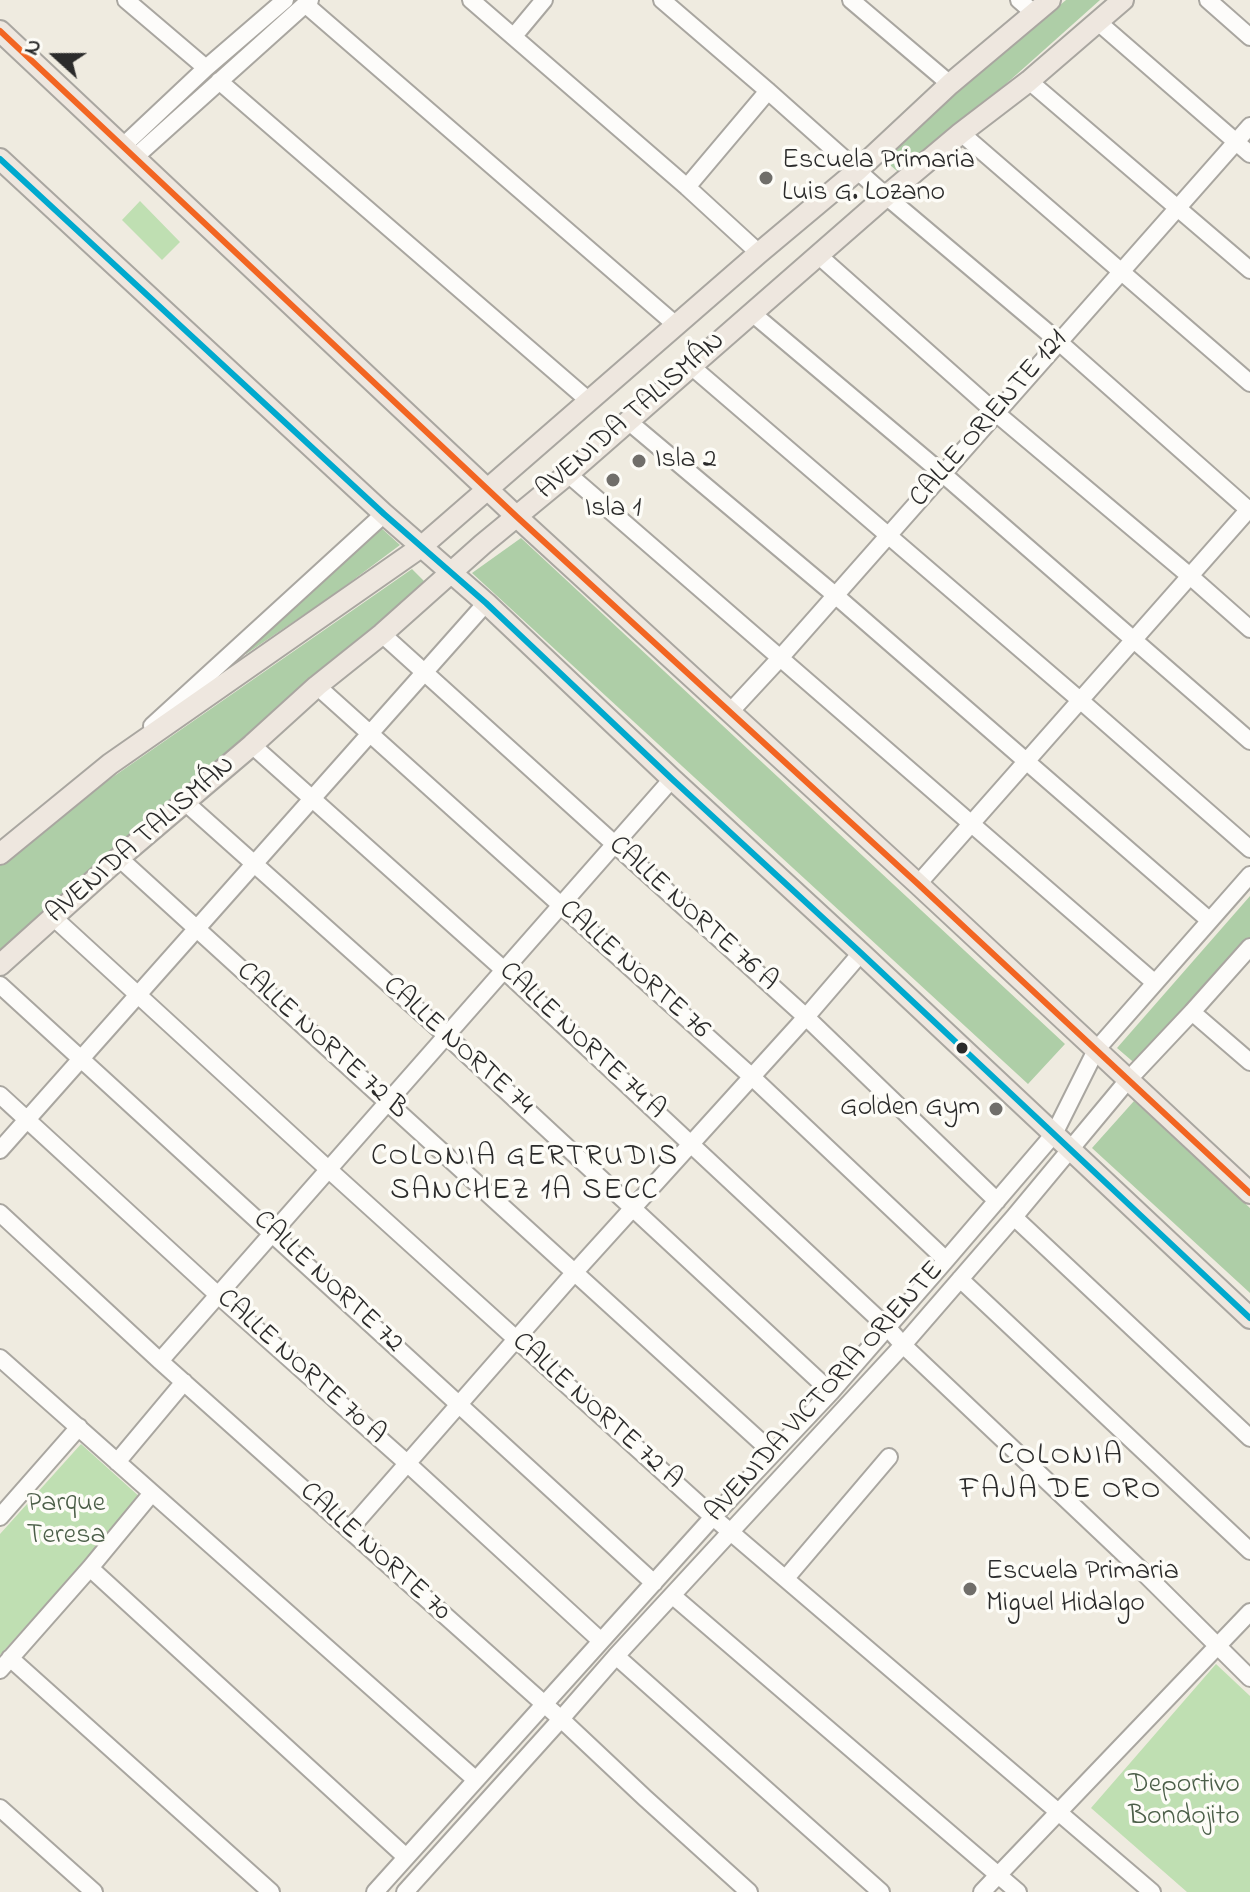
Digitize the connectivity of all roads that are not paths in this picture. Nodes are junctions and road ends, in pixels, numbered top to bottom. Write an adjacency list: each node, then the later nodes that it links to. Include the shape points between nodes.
1 (126, 0): 15 (street)
2 (285, 0): 15 (street)
3 (471, 0): 13 (street)
4 (544, 0): 13 (street)
5 (662, 0): 19 (street)
6 (851, 0): 18 (street)
7 (1123, 0): 11 (main road, AVENIDA TALISMÁN)
8 (1208, 0): 14 (street)
9 (307, 2): 16 (street); 35 (street)
10 (1034, 4): 18 (main road, AVENIDA TALISMÁN)
11 (1098, 22): 17 (main road, AVENIDA TALISMÁN); 22 (street)
12 (0, 31): 23 (main road)
13 (514, 36): 27 (street)
14 (1250, 37)
15 (206, 68): 23 (street)
16 (219, 81): 23 (street); 39 (street)
17 (1029, 81): 21 (main road, AVENIDA TALISMÁN); 29 (street)
18 (950, 84): 26 (main road, AVENIDA TALISMÁN)
19 (768, 91): 26 (street); 27 (street)
20 (1250, 126): 22 (street, CALLE ORIENTE 121)
21 (961, 133): 28 (main road, AVENIDA TALISMÁN); 33 (street)
22 (1236, 142): 24 (street); 29 (street, CALLE ORIENTE 121)
23 (128, 153): 44 (main road)
24 (1250, 154)
25 (0, 159): 46 (main road)
26 (858, 170): 28 (street); 30 (main road, AVENIDA TALISMÁN)
27 (687, 187): 30 (street)
28 (886, 196): 31 (main road, AVENIDA TALISMÁN); 36 (street)
29 (1178, 209): 32 (street); 33 (street, CALLE ORIENTE 121)
30 (759, 253): 35 (main road, AVENIDA TALISMÁN)
31 (818, 255): 34 (main road, AVENIDA TALISMÁN); 40 (street)
32 (1250, 270)
33 (1121, 271): 36 (street, CALLE ORIENTE 121); 38 (street)
34 (752, 313): 37 (main road, AVENIDA TALISMÁN); 43 (street)
35 (676, 325): 39 (main road, AVENIDA TALISMÁN)
36 (1059, 342): 40 (street, CALLE ORIENTE 121); 45 (street)
37 (691, 366): 41 (main road, AVENIDA TALISMÁN); 49 (street)
38 (1250, 383)
39 (588, 400): 44 (main road, AVENIDA TALISMÁN)
40 (996, 413): 43 (street, CALLE ORIENTE 121); 53 (street)
41 (628, 421): 42 (main road, AVENIDA TALISMÁN); 54 (street)
42 (568, 474): 48 (main road, AVENIDA TALISMÁN); 59 (street)
43 (943, 474): 49 (street, CALLE ORIENTE 121); 58 (street)
44 (489, 489): 47 (main road, AVENIDA TALISMÁN); 48 (main road)
45 (1250, 510): 53 (street)
46 (384, 514): 51 (main road); 68 (street, AVENIDA TALISMÁN)
47 (459, 515): 50 (main road); 51 (main road, AVENIDA TALISMÁN)
48 (517, 517): 50 (main road, AVENIDA TALISMÁN); 63 (main road)
49 (888, 536): 54 (street, CALLE ORIENTE 121); 62 (street)
50 (483, 544): 52 (main road, AVENIDA TALISMÁN)
51 (421, 547): 52 (main road); 68 (main road, AVENIDA TALISMÁN)
52 (451, 573): 55 (main road); 57 (main road, AVENIDA TALISMÁN)
53 (1190, 576): 56 (street); 58 (street)
54 (835, 595): 59 (street, CALLE ORIENTE 121); 67 (street)
55 (486, 603): 60 (street); 69 (main road)
56 (1250, 629)
57 (382, 634): 60 (street, CALLE NORTE 76 A); 61 (main road, AVENIDA TALISMÁN)
58 (1134, 640): 62 (street); 65 (street)
59 (781, 657): 63 (street, CALLE ORIENTE 121); 72 (street)
60 (423, 673): 64 (street); 73 (street, CALLE NORTE 76 A)
61 (317, 686): 64 (street, CALLE NORTE 76); 66 (main road, AVENIDA TALISMÁN)
62 (1081, 701): 67 (street); 74 (street)
63 (730, 712): 79 (main road)
64 (371, 733): 70 (street); 80 (street, CALLE NORTE 76)
65 (1250, 741)
66 (252, 745): 70 (street, CALLE NORTE 74 A); 71 (main road, AVENIDA TALISMÁN)
67 (1026, 762): 72 (street); 82 (street)
68 (110, 764): 75 (main road, AVENIDA TALISMÁN)
69 (672, 779): 73 (street); 85 (main road)
70 (311, 799): 77 (street); 87 (street, CALLE NORTE 74 A)
71 (185, 802): 76 (main road, AVENIDA TALISMÁN); 77 (street, CALLE NORTE 74)
72 (973, 824): 79 (street); 88 (street)
73 (615, 846): 80 (street); 92 (street, CALLE NORTE 76 A)
74 (1250, 849)
75 (0, 854)
76 (119, 858): 81 (main road, AVENIDA TALISMÁN); 83 (street, CALLE NORTE 72 B)
77 (254, 864): 83 (street); 93 (street, CALLE NORTE 74)
78 (1250, 875): 82 (street, AVENIDA VICTORIA ORIENTE)
79 (918, 884): 94 (main road)
80 (560, 906): 87 (street); 97 (street, CALLE NORTE 76)
81 (53, 917): 86 (main road, AVENIDA TALISMÁN); 90 (street, CALLE NORTE 72 A)
82 (1209, 920): 88 (street, AVENIDA VICTORIA ORIENTE)
83 (197, 929): 90 (street); 100 (street, CALLE NORTE 72 B)
84 (1249, 949): 91 (street, AVENIDA VICTORIA ORIENTE)
85 (861, 953): 92 (street); 102 (main road)
86 (0, 965)
87 (504, 970): 93 (street); 103 (street, CALLE NORTE 74 A)
88 (1155, 983): 94 (street, AVENIDA VICTORIA ORIENTE)
89 (0, 985): 95 (street, CALLE NORTE 72)
90 (137, 995): 95 (street); 106 (street, CALLE NORTE 72 A)
91 (1192, 1012): 96 (street); 98 (street, AVENIDA VICTORIA ORIENTE)
92 (806, 1017): 97 (street); 108 (street, CALLE NORTE 76 A)
93 (447, 1036): 100 (street); 109 (street, CALLE NORTE 74)
94 (1096, 1050): 98 (main road); 102 (street, AVENIDA VICTORIA ORIENTE)
95 (82, 1058): 101 (street); 112 (street, CALLE NORTE 72)
96 (1250, 1062)
97 (751, 1076): 103 (street); 113 (street, CALLE NORTE 76)
98 (1128, 1080): 104 (street, AVENIDA VICTORIA ORIENTE); 107 (main road)
99 (0, 1095): 101 (street, CALLE NORTE 70 A)
100 (387, 1102): 106 (street); 114 (street, CALLE NORTE 72 B)
101 (27, 1120): 105 (street); 116 (street, CALLE NORTE 70 A)
102 (1054, 1134): 104 (main road); 108 (street, AVENIDA VICTORIA ORIENTE)
103 (691, 1143): 109 (street); 118 (street, CALLE NORTE 74 A)
104 (1071, 1149): 111 (street, AVENIDA VICTORIA ORIENTE); 117 (main road)
105 (0, 1150)
106 (328, 1169): 112 (street); 119 (street, CALLE NORTE 72 A)
107 (1250, 1193)
108 (997, 1201): 113 (street, AVENIDA VICTORIA ORIENTE)
109 (633, 1208): 114 (street); 124 (street, CALLE NORTE 74)
110 (0, 1213): 122 (street, CALLE NORTE 70)
111 (1014, 1217): 115 (street, AVENIDA VICTORIA ORIENTE); 127 (street)
112 (272, 1233): 116 (street); 125 (street, CALLE NORTE 72)
113 (946, 1260): 118 (street, AVENIDA VICTORIA ORIENTE)
114 (574, 1273): 119 (street); 128 (street, CALLE NORTE 72 B)
115 (960, 1279): 120 (street, AVENIDA VICTORIA ORIENTE); 139 (street)
116 (218, 1295): 122 (street); 131 (street, CALLE NORTE 70 A)
117 (1250, 1318)
118 (887, 1327): 120 (street, CALLE NORTE 74 A); 124 (street, AVENIDA VICTORIA ORIENTE)
119 (517, 1340): 125 (street); 136 (street, CALLE NORTE 72 A)
120 (903, 1345): 138 (street, AVENIDA VICTORIA ORIENTE); 146 (street, CALLE NORTE 74 A)
121 (0, 1358): 126 (street)
122 (160, 1361): 123 (street, CALLE NORTE 70)
123 (184, 1382): 130 (street); 137 (street, CALLE NORTE 70)
124 (831, 1392): 128 (street, AVENIDA VICTORIA ORIENTE)
125 (460, 1406): 131 (street); 142 (street, CALLE NORTE 72)
126 (79, 1427): 130 (street); 134 (street)
127 (1250, 1438)
128 (773, 1453): 136 (street, AVENIDA VICTORIA ORIENTE)
129 (889, 1457): 141 (street)
130 (117, 1462): 133 (street)
131 (408, 1464): 137 (street); 145 (street, CALLE NORTE 70 A)
132 (0, 1489): 134 (street)
133 (152, 1493): 140 (street); 152 (street)
134 (14, 1501): 135 (street)
135 (0, 1517)
136 (713, 1517): 138 (street, CALLE NORTE 72 A); 142 (street, AVENIDA VICTORIA ORIENTE)
137 (349, 1530): 150 (street, CALLE NORTE 70)
138 (730, 1532): 141 (street, CALLE NORTE 72 A); 143 (street, AVENIDA VICTORIA ORIENTE)
139 (1250, 1551)
140 (90, 1568): 148 (street); 155 (street)
141 (786, 1578): 154 (street, CALLE NORTE 72 A)
142 (654, 1583): 145 (street, AVENIDA VICTORIA ORIENTE)
143 (673, 1596): 147 (street, AVENIDA VICTORIA ORIENTE); 156 (street)
144 (1250, 1612): 146 (street)
145 (601, 1641): 150 (street, AVENIDA VICTORIA ORIENTE)
146 (1217, 1647): 149 (street, CALLE NORTE 74 A); 154 (street)
147 (616, 1656): 151 (street, AVENIDA VICTORIA ORIENTE); 162 (street)
148 (5, 1664): 158 (street)
149 (1250, 1678)
150 (543, 1703): 151 (street, CALLE NORTE 70); 152 (street, AVENIDA VICTORIA ORIENTE)
151 (561, 1719): 160 (street, AVENIDA VICTORIA ORIENTE); 161 (street, CALLE NORTE 70)
152 (476, 1780): 155 (street, AVENIDA VICTORIA ORIENTE)
153 (0, 1808): 157 (street)
154 (1058, 1813): 156 (street); 165 (street, CALLE NORTE 72 A)
155 (406, 1857): 159 (street, AVENIDA VICTORIA ORIENTE)
156 (998, 1875): 163 (street); 164 (street)
157 (94, 1892)
158 (271, 1892)
159 (375, 1892)
160 (405, 1892)
161 (749, 1892)
162 (881, 1892)
163 (982, 1892)
164 (1018, 1892)
165 (1152, 1892)

